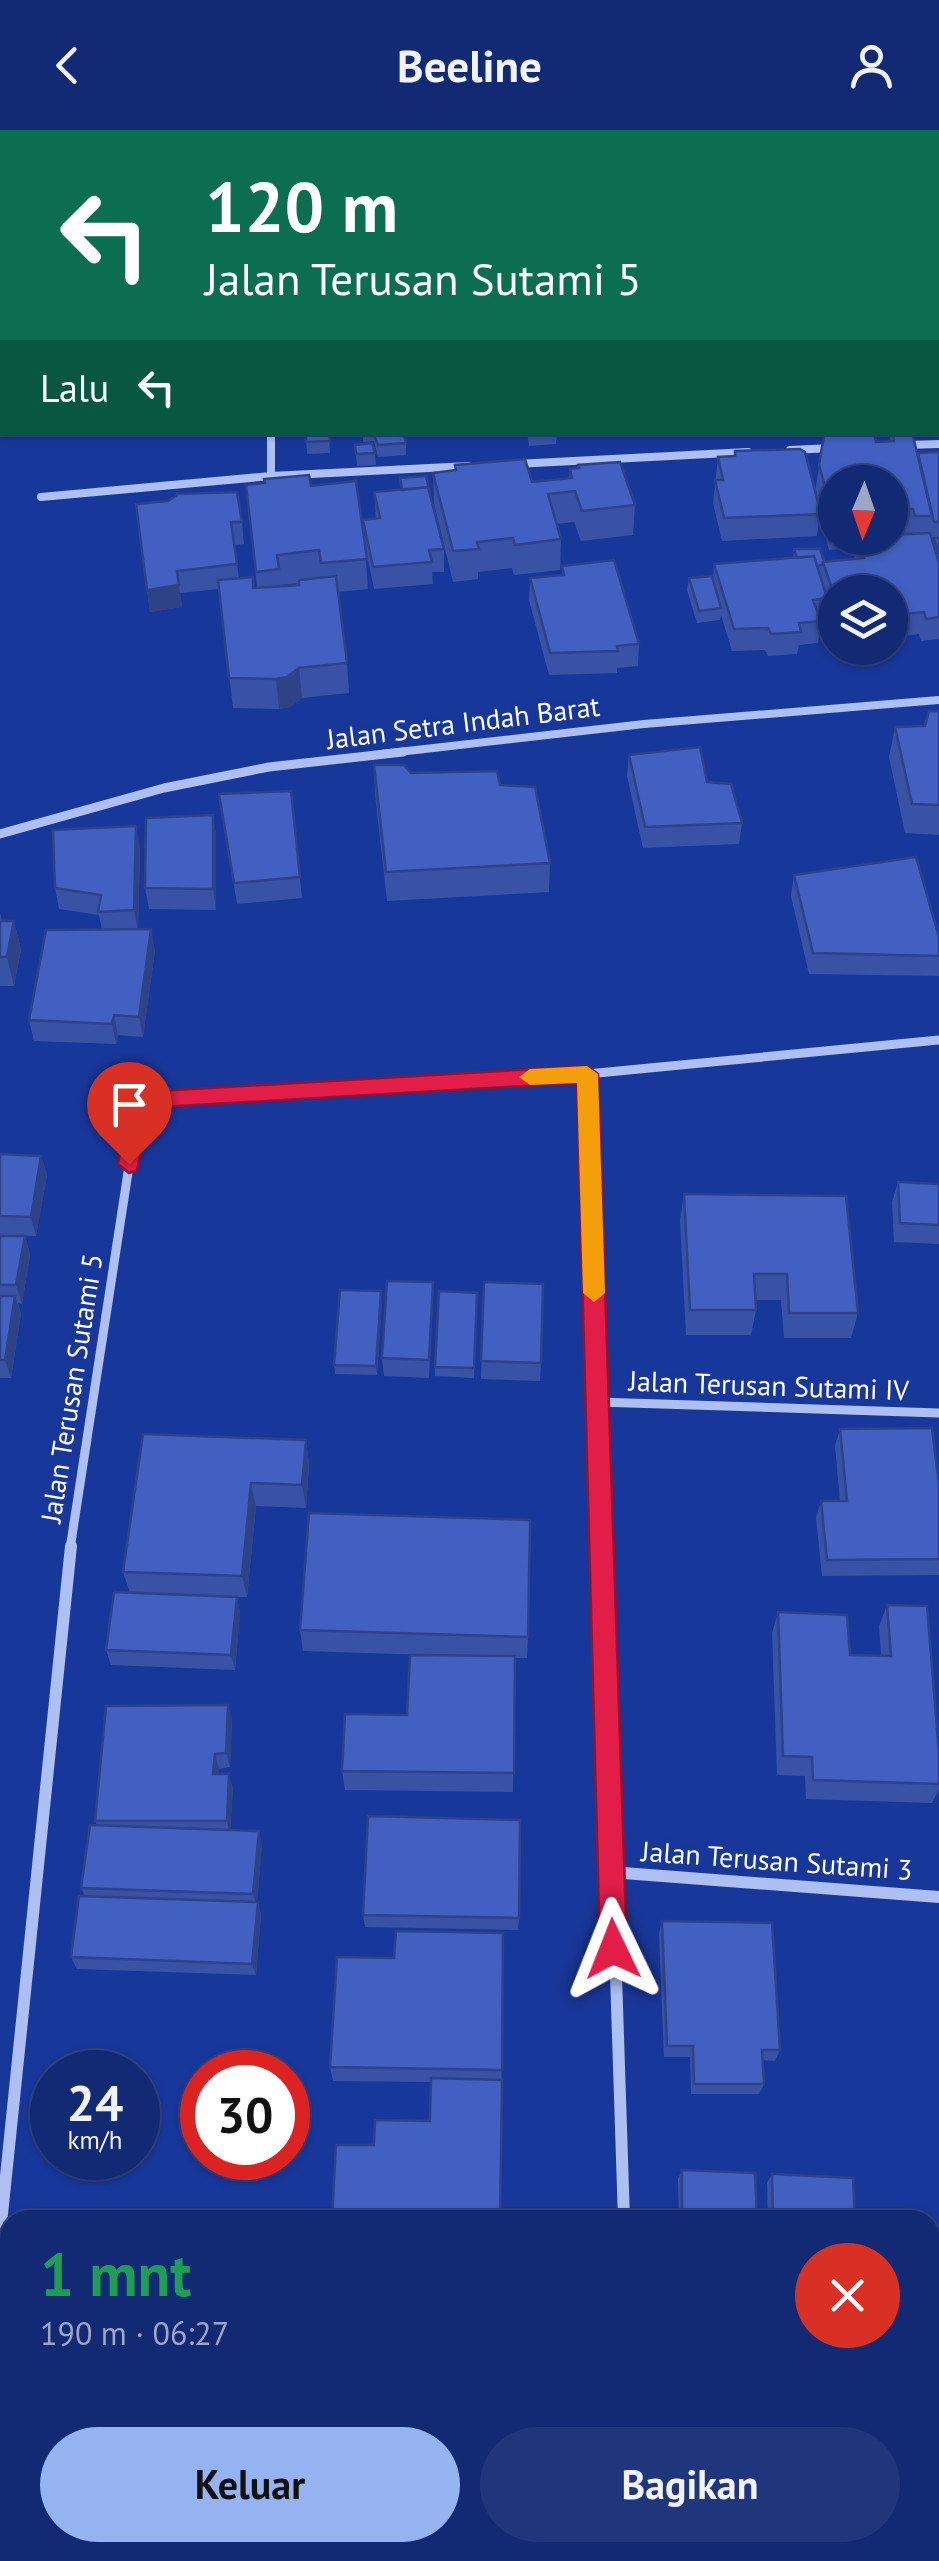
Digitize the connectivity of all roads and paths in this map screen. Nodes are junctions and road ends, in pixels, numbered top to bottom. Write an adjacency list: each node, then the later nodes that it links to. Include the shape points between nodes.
1 (272, 435): 9 (street)
2 (939, 444): 3 (street)
3 (901, 446)
4 (844, 448): 5 (street)
5 (787, 450)
6 (768, 451): 7 (street)
7 (504, 464)
8 (484, 465): 9 (street)
9 (271, 476): 10 (street)
10 (42, 498)
11 (939, 700): 12 (street, Jalan Setra Indah Barat, via 644,724 268,767)
12 (0, 834)
13 (939, 1040): 14 (street, Jalan Terusan Sutami 5)
14 (587, 1074): 15 (street); 19 (street, Jalan Terusan Sutami 5, via 170,1097 142,1113 76,1494)
15 (597, 1402): 16 (street, Jalan Terusan Sutami IV); 17 (street)
16 (939, 1413)
17 (610, 1872): 18 (street, Jalan Terusan Sutami 3); 20 (street)
18 (939, 1898)
19 (2, 2210)
20 (624, 2210)

